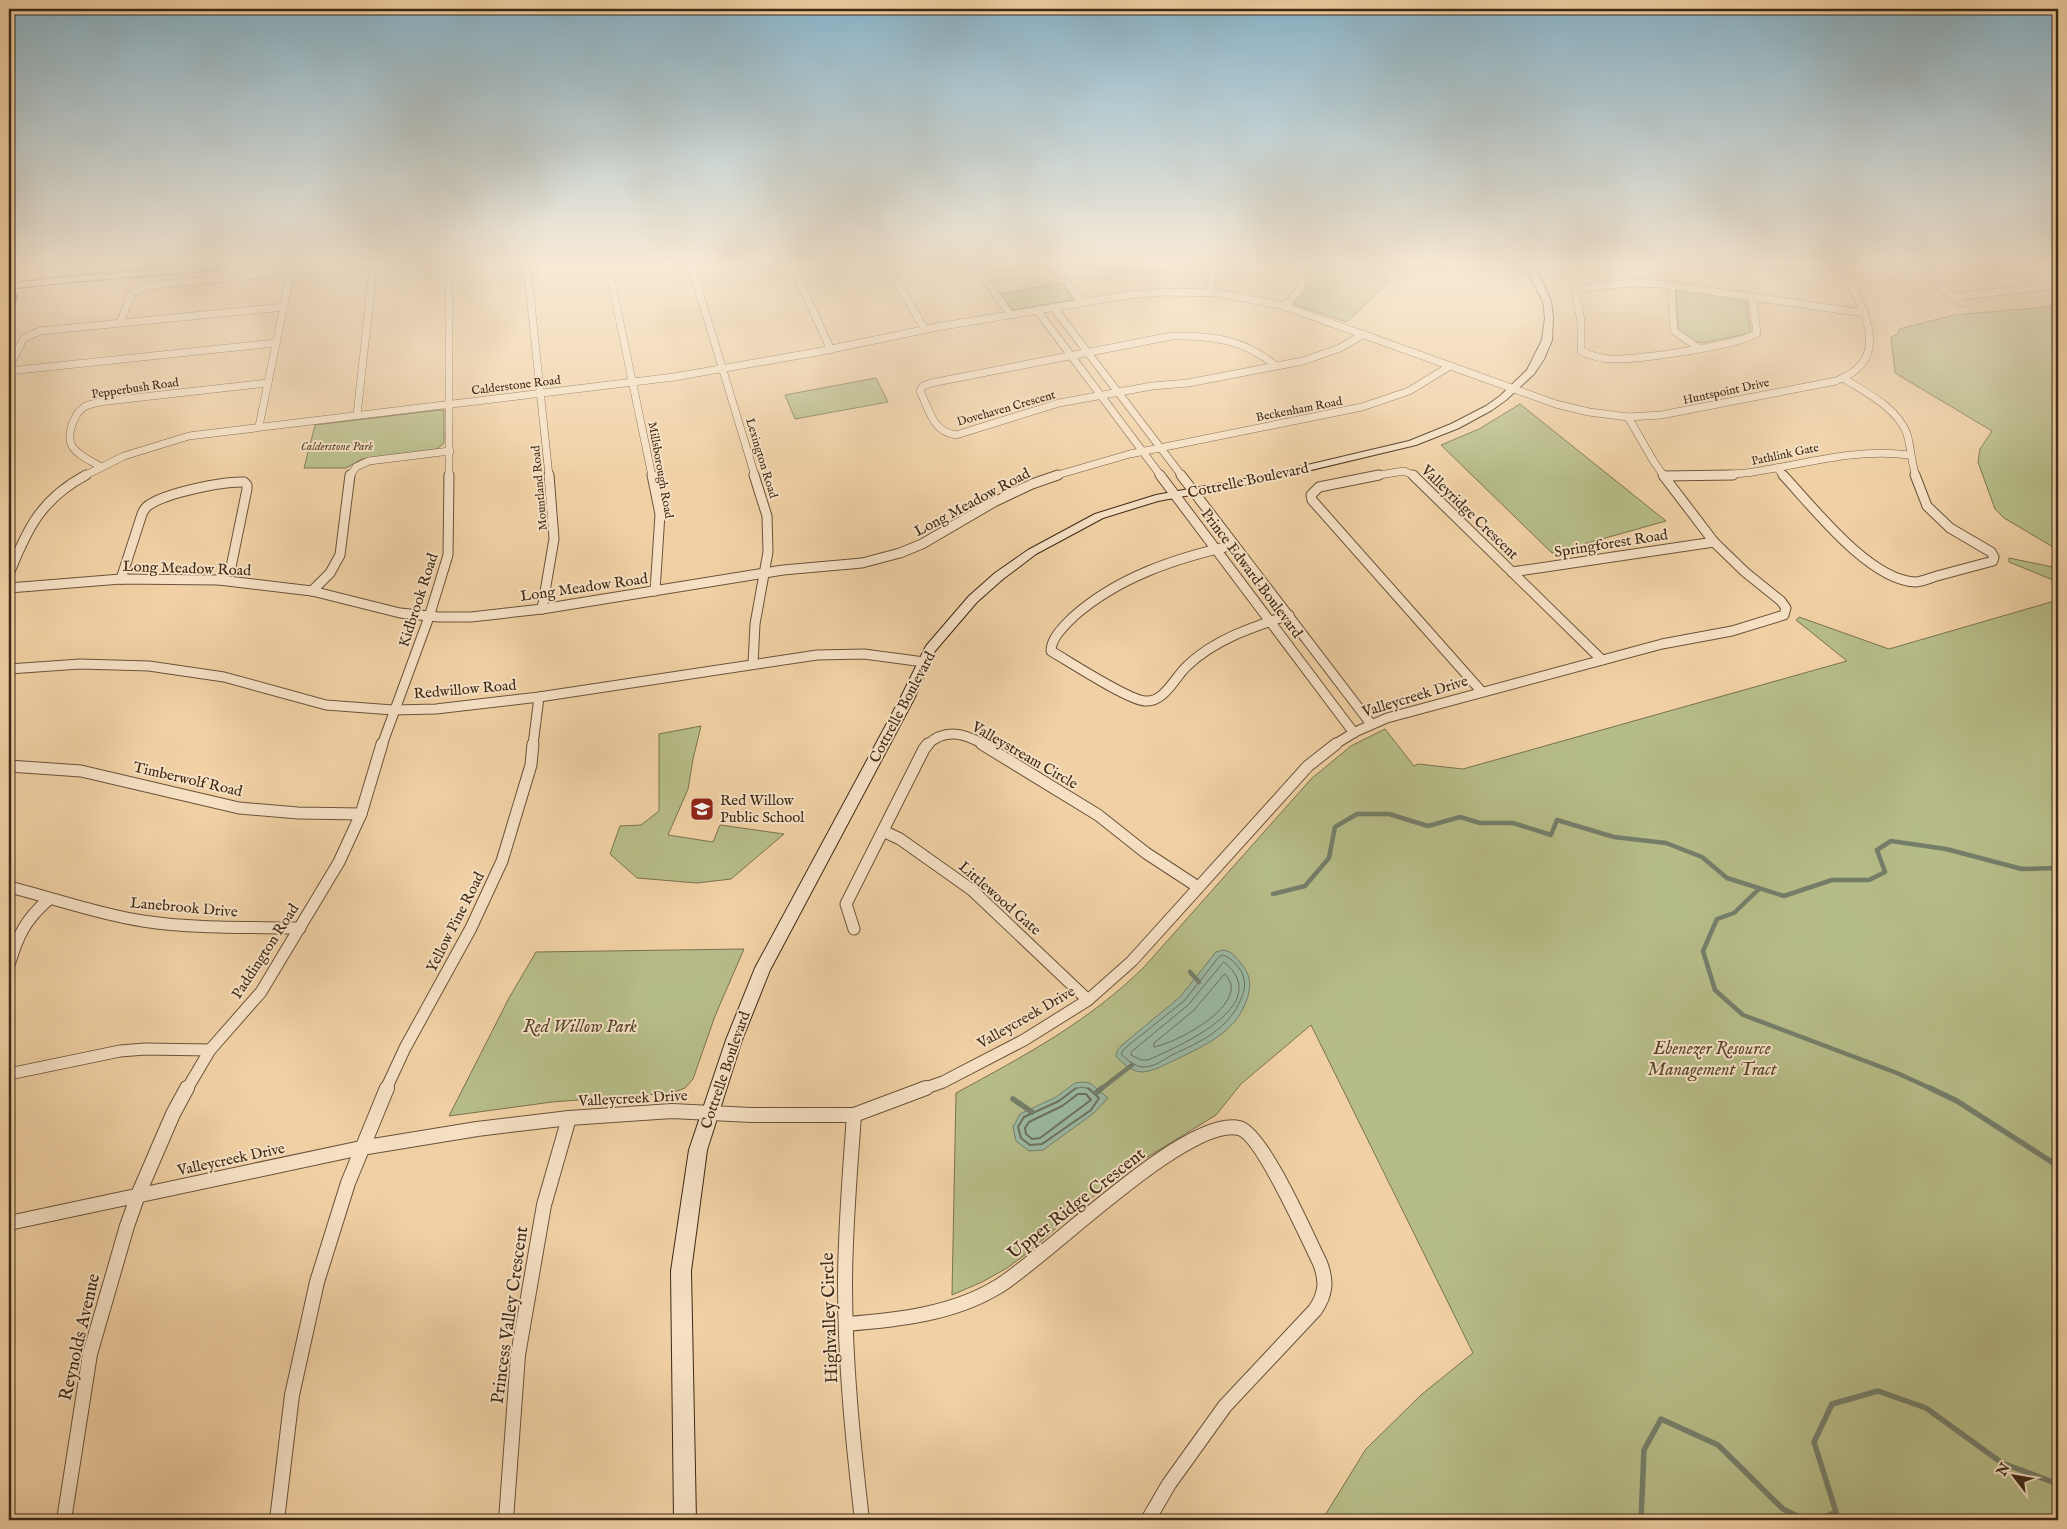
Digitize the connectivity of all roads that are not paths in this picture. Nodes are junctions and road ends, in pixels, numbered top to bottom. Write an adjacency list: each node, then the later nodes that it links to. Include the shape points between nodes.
1 (27, 336): 28 (street)
2 (277, 336): 21 (street)
3 (365, 336): 38 (street)
4 (450, 336): 37 (street, Kidbrook Road)
5 (535, 336): 35 (street, Mountland Road)
6 (624, 336): 32 (street, Millsborough Road)
7 (712, 336): 29 (street, Lexington Road)
8 (825, 336): 23 (street)
9 (892, 336): 23 (street, Calderstone Road)
10 (1057, 336): 25 (street, Prince Edward Boulevard)
11 (1075, 336): 24 (street, Prince Edward Boulevard)
12 (1187, 336): 24 (street, via 1162,337)
13 (1203, 336): 26 (street, via 1245,344)
14 (1360, 336): 26 (street, via 1328,353)
15 (1370, 336): 27 (street, Calderstone Road)
16 (1547, 336): 33 (main road, Cottrelle Boulevard, via 1536,365)
17 (1581, 336): 22 (street, via 1581,351 1593,358 1620,360)
18 (1682, 336): 22 (street)
19 (1753, 336): 22 (street)
20 (1868, 336): 30 (street, Huntspoint Drive, via 1867,356 1860,367)
21 (276, 343): 28 (street); 31 (street)
22 (1697, 347)
23 (831, 350): 29 (street, Calderstone Road)
24 (1088, 353): 25 (street); 34 (street, Prince Edward Boulevard)
25 (1072, 356): 36 (street, Prince Edward Boulevard); 36 (street, Dovehaven Crescent, via 930,383 923,386 920,393 938,428 950,435 1052,405)
26 (1276, 366): 34 (street)
27 (1450, 366): 33 (street, Calderstone Road); 41 (street, Beckenham Road, via 1409,391 1362,407)
28 (9, 369)
29 (722, 369): 32 (street, Calderstone Road); 54 (street, Lexington Road, via 767,516 769,545)
30 (1839, 380): 39 (street, Huntspoint Drive, via 1670,414); 44 (street, via 1872,404 1886,409 1902,425 1907,435)
31 (268, 383): 40 (street); 45 (street, Pepperbush Road, via 107,400 83,408 70,435 71,442 76,450)
32 (634, 383): 35 (street, Calderstone Road); 60 (street, Millsborough Road, via 660,514)
33 (1513, 389): 39 (street, Huntspoint Drive, via 1568,407); 48 (main road, Cottrelle Boulevard, via 1474,416 1412,444)
34 (1118, 392): 36 (street); 41 (street, Prince Edward Boulevard)
35 (542, 394): 37 (street, Calderstone Road); 61 (street, Mountland Road, via 554,539)
36 (1101, 395): 43 (street, Prince Edward Boulevard)
37 (450, 404): 38 (street, Calderstone Road); 42 (street, Kidbrook Road)
38 (358, 415): 40 (street, Calderstone Road)
39 (1628, 416): 47 (street, Valleycreek Drive)
40 (259, 426): 45 (street, Calderstone Road, via 177,439)
41 (1160, 448): 43 (street, Beckenham Road); 48 (street, Prince Edward Boulevard)
42 (450, 451): 59 (street, via 375,460 356,466 350,475 340,555 330,573); 63 (street, Kidbrook Road, via 448,554)
43 (1143, 451): 49 (street, Prince Edward Boulevard); 54 (street, Long Meadow Road, via 1080,467 1032,484 900,553 862,563)
44 (1909, 455): 46 (street, Pathlink Gate, via 1847,453); 46 (street, via 1927,506 1950,528 1991,552 1993,561 1916,582 1899,580 1832,530)
45 (101, 467): 55 (street, Calderstone Road, via 69,486 39,513 29,527)
46 (1777, 468): 47 (street, Pathlink Gate, via 1734,475)
47 (1664, 476): 50 (street, Valleycreek Drive)
48 (1194, 492): 49 (main road, Cottrelle Boulevard); 51 (street, Prince Edward Boulevard)
49 (1175, 495): 52 (street, Prince Edward Boulevard); 66 (main road, Cottrelle Boulevard, via 1099,516 1019,561 973,598 930,649)
50 (1714, 542): 53 (street, Springforest Road); 65 (street, Valleycreek Drive, via 1781,601 1786,608 1784,615 1732,632 1662,644)
51 (1234, 545): 52 (street); 62 (street, Prince Edward Boulevard)
52 (1216, 548): 64 (street, Prince Edward Boulevard); 64 (street, via 1160,565 1108,592 1061,630 1051,643 1051,651 1134,698 1143,702 1155,701 1205,650 1232,635)
53 (1512, 572): 65 (street, Valleyridge Crescent); 69 (street, Valleyridge Crescent, via 1410,473 1392,472 1323,486 1311,495 1312,500)
54 (765, 573): 60 (street, Long Meadow Road); 67 (street, Lexington Road, via 755,624)
55 (9, 574)
56 (121, 579): 57 (street, Long Meadow Road); 57 (street, via 142,514 148,505 228,482 244,482 247,489 231,567); 58 (street, Long Meadow Road)
57 (219, 580): 59 (street, Long Meadow Road)
58 (9, 588)
59 (312, 591): 63 (street, Long Meadow Road)
60 (655, 591): 61 (street, Long Meadow Road)
61 (542, 609): 63 (street, Long Meadow Road, via 471,617)
62 (1289, 615): 64 (street); 72 (street, Prince Edward Boulevard)
63 (429, 617): 71 (street, Kidbrook Road)
64 (1269, 621): 73 (street, Prince Edward Boulevard)
65 (1602, 660): 69 (street, Valleycreek Drive)
66 (924, 662): 67 (street, Redwillow Road, via 848,654); 86 (main road, Cottrelle Boulevard, via 763,968 734,1040)
67 (752, 664): 70 (street, Redwillow Road)
68 (9, 669): 71 (street, Redwillow Road, via 80,664 149,666 224,677 326,705)
69 (1482, 692): 72 (street, Valleycreek Drive)
70 (539, 697): 71 (street, Redwillow Road, via 436,709); 89 (street, Yellow Pine Road, via 531,765 502,861 471,928 405,1048)
71 (393, 710): 75 (street, Paddington Road)
72 (1371, 724): 73 (street, Valleycreek Drive)
73 (1354, 733): 77 (street, Valleycreek Drive, via 1308,766)
74 (9, 766): 75 (street, Timberwolf Road, via 81,771 239,808)
75 (361, 814): 80 (street, Paddington Road, via 339,862)
76 (883, 831): 77 (street, Valleystream Circle, via 930,740 958,734 971,737 1098,816); 81 (street, Valleystream Circle, via 846,904); 83 (street, Littlewood Gate, via 900,839 972,890)
77 (1198, 887): 83 (street, Valleycreek Drive, via 1132,961)
78 (9, 888): 79 (street, Lanebrook Drive)
79 (50, 899): 80 (street, Lanebrook Drive, via 144,921 217,927); 82 (street, via 32,913 19,931)
80 (300, 928): 84 (street, Paddington Road, via 261,992)
81 (854, 929)
82 (9, 965)
83 (1088, 1000): 87 (street, Valleycreek Drive, via 1043,1029 943,1082)
84 (210, 1050): 85 (street, via 120,1051); 90 (street, Paddington Road, via 173,1114)
85 (9, 1074)
86 (711, 1113): 87 (street, Valleycreek Drive); 88 (street, Valleycreek Drive, via 672,1111); 96 (main road, Cottrelle Boulevard, via 698,1150 681,1271)
87 (854, 1115): 92 (street, Highvalley Circle, via 845,1240)
88 (568, 1118): 89 (street, Valleycreek Drive); 95 (street, Princess Valley Crescent, via 544,1205 520,1345)
89 (361, 1148): 90 (street, Valleycreek Drive); 94 (street, via 317,1282 292,1395)
90 (138, 1195): 91 (street, Valleycreek Drive); 93 (street, Reynolds Avenue, via 92,1346)
91 (9, 1222)
92 (846, 1324): 97 (street, Highvalley Circle); 98 (street, Upper Ridge Crescent, via 922,1315 958,1306 999,1286 1038,1258 1126,1184 1198,1137 1227,1126 1249,1134 1265,1156 1316,1254 1325,1274 1326,1287 1315,1310 1207,1428)
93 (64, 1520)
94 (278, 1520)
95 (506, 1520)
96 (685, 1520)
97 (862, 1520)
98 (1148, 1520)

